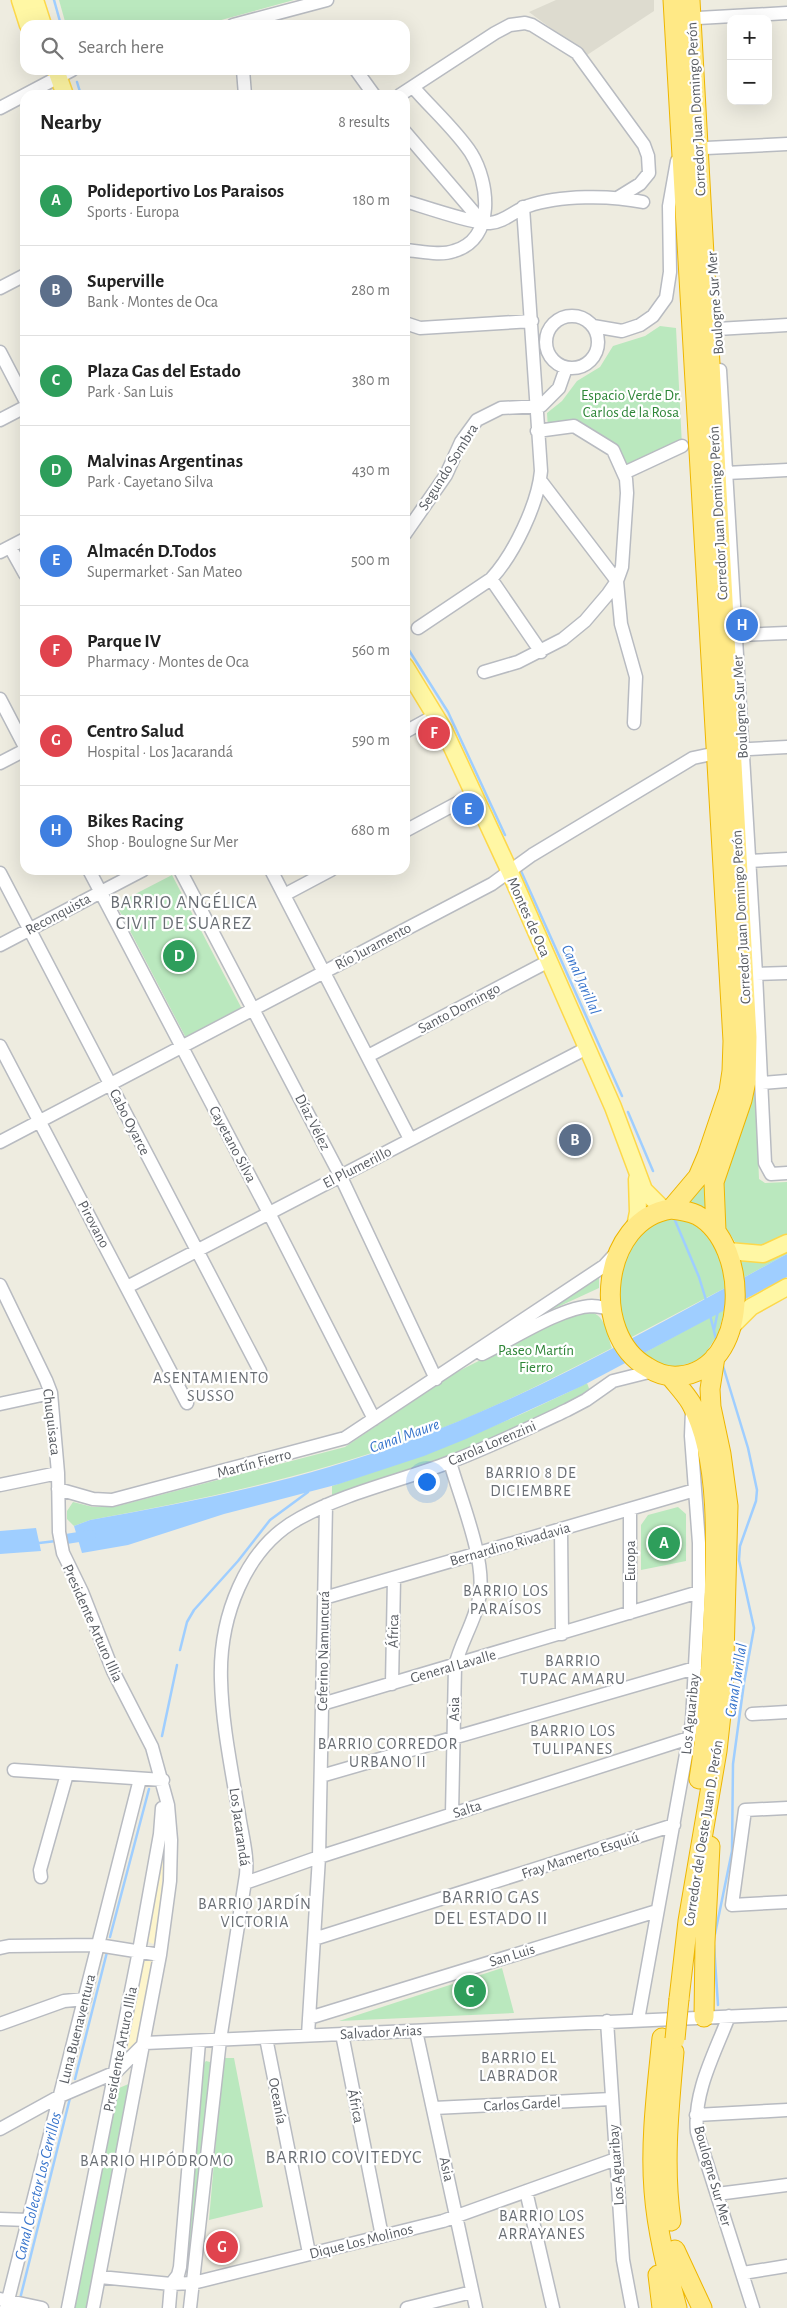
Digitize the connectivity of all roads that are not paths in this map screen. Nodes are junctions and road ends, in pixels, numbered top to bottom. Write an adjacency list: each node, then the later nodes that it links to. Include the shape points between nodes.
1 (20, 0): 9 (main road)
2 (35, 0): 10 (main road)
3 (327, 0): 11 (street)
4 (673, 0): 25 (highway, Corredor Juan Domingo Perón)
5 (690, 0): 71 (highway, Corredor Juan Domingo Perón)
6 (698, 0): 8 (street, Boulogne Sur Mer)
7 (787, 13): 8 (street)
8 (698, 18): 27 (street, Boulogne Sur Mer)
9 (26, 20)
10 (41, 20)
11 (252, 20)
12 (54, 75): 17 (street)
13 (60, 75): 18 (main road)
14 (243, 75): 19 (street)
15 (360, 75): 20 (street)
16 (413, 87): 21 (street); 28 (street, via 495,33 518,23 532,25 577,53 644,145 649,173 640,184); 32 (street, via 470,151 479,168 485,192)
17 (30, 90)
18 (64, 90)
19 (245, 90)
20 (370, 90)
21 (408, 90)
22 (20, 96): 23 (street)
23 (0, 108)
24 (410, 138): 32 (street)
25 (681, 139): 39 (street, via 669,206 670,272 666,298 653,316 640,325 622,331); 71 (highway, Corredor Juan Domingo Perón)
26 (787, 144): 27 (street)
27 (706, 148): 40 (street, Boulogne Sur Mer)
28 (619, 197): 30 (street); 31 (street, via 543,201)
29 (410, 202): 32 (street)
30 (642, 202)
31 (523, 207): 32 (street, via 503,220 488,224); 36 (street)
32 (482, 222): 33 (street, via 474,240 454,251)
33 (410, 250)
34 (20, 278): 35 (street)
35 (0, 288)
36 (532, 321): 37 (street, via 420,328); 44 (street)
37 (410, 325)
38 (787, 325): 40 (street)
39 (593, 326): 42 (street, via 598,336 596,354 583,366); 42 (street, via 572,315 550,327 546,334 547,352 558,365)
40 (717, 329): 51 (street, Boulogne Sur Mer)
41 (0, 352): 43 (street)
42 (566, 368): 44 (street, via 554,395)
43 (20, 390)
44 (536, 407): 47 (street); 53 (street, Segundo Sombra, via 501,408 477,420 465,436 446,475)
45 (20, 410): 46 (street)
46 (0, 420)
47 (537, 431): 50 (street, via 574,426 612,450); 52 (street)
48 (682, 446): 50 (street)
49 (787, 470): 51 (street)
50 (624, 473): 58 (street, via 626,535)
51 (726, 473): 61 (street, Boulogne Sur Mer)
52 (540, 480): 57 (street, via 539,490 520,532); 58 (street)
53 (410, 527)
54 (20, 542): 55 (street)
55 (5, 549): 56 (street)
56 (20, 568)
57 (491, 579): 59 (street); 62 (street)
58 (617, 581): 62 (street, via 585,621); 67 (street, via 621,624 636,677)
59 (418, 628)
60 (787, 632): 61 (street)
61 (736, 635): 71 (street, Boulogne Sur Mer)
62 (541, 652): 63 (street)
63 (484, 672)
64 (410, 674): 66 (main road, Montes de Oca)
65 (0, 700): 69 (street)
66 (436, 715): 68 (street); 74 (main road, Montes de Oca)
67 (634, 723)
68 (410, 729)
69 (20, 739)
70 (787, 747): 71 (street, Río Juramento)
71 (730, 750): 77 (street, Boulogne Sur Mer); 78 (street, Río Juramento, via 693,758); 107 (highway, Corredor Juan Domingo Perón, via 732,1071 726,1101 704,1165 690,1189); 110 (highway, Corredor Juan Domingo Perón, via 748,1053 742,1100 714,1182)
72 (20, 752): 73 (street)
73 (0, 763)
74 (474, 794): 75 (street); 78 (main road, Montes de Oca)
75 (410, 828)
76 (787, 859): 77 (street)
77 (749, 862): 92 (street, Boulogne Sur Mer)
78 (509, 870): 89 (main road, Montes de Oca); 90 (street, Río Juramento, via 492,884)
79 (0, 873): 87 (street, Cabo Oyarce)
80 (92, 875): 85 (street, Cayetano Silva)
81 (133, 875): 85 (street, Reconquista)
82 (183, 875): 93 (street, Díaz Vélez)
83 (274, 875): 86 (street)
84 (322, 875): 86 (street)
85 (101, 892): 87 (street, Reconquista); 95 (street, Cayetano Silva)
86 (284, 895): 90 (street)
87 (29, 930): 88 (street, Reconquista); 99 (street, Cabo Oyarce)
88 (0, 945)
89 (549, 961): 96 (main road, Montes de Oca); 97 (street, Santo Domingo)
90 (324, 972): 93 (street, Río Juramento); 97 (street)
91 (787, 973): 92 (street)
92 (756, 974): 100 (street, Boulogne Sur Mer)
93 (254, 1008): 95 (street, Río Juramento); 106 (street, Díaz Vélez)
94 (0, 1046): 101 (street, Pirovano)
95 (182, 1046): 99 (street, Río Juramento); 108 (street, Cayetano Silva)
96 (587, 1048): 102 (street, El Plumerillo); 105 (main road, Montes de Oca)
97 (368, 1056): 102 (street)
98 (787, 1082): 100 (street)
99 (111, 1083): 101 (street, Río Juramento); 113 (street, Cabo Oyarce)
100 (762, 1083): 104 (street, Boulogne Sur Mer, via 765,1162 771,1174)
101 (39, 1121): 103 (street, Río Juramento); 116 (street, Pirovano)
102 (410, 1139): 106 (street, El Plumerillo)
103 (0, 1142)
104 (787, 1173)
105 (637, 1174): 107 (main road, Montes de Oca, via 647,1194); 109 (main road, Montes de Oca)
106 (340, 1175): 108 (street, El Plumerillo); 123 (street, Díaz Vélez)
107 (668, 1209): 109 (highway, via 645,1218); 110 (highway, via 697,1215)
108 (269, 1212): 113 (street, El Plumerillo); 128 (street, Cayetano Silva)
109 (635, 1227): 112 (highway)
110 (716, 1231): 114 (highway)
111 (787, 1243): 114 (main road, via 763,1254)
112 (622, 1246): 118 (highway, via 612,1274); 123 (street, Martín Fierro, via 604,1266)
113 (196, 1251): 116 (street, El Plumerillo); 121 (street, Cabo Oyarce)
114 (728, 1251): 119 (highway, via 735,1282)
115 (0, 1285): 124 (street, Chuquisaca)
116 (127, 1287): 125 (street, Pirovano)
117 (787, 1287): 119 (main road, via 752,1307)
118 (611, 1308): 122 (highway, via 621,1343 633,1358); 123 (street, Martín Fierro, via 592,1306 552,1318)
119 (731, 1327): 120 (highway)
120 (715, 1357): 122 (highway, via 701,1370 687,1375); 152 (highway, Corredor del Oeste Juan D. Perón, via 711,1407 722,1454 728,1506 723,1696)
121 (260, 1371)
122 (661, 1374): 127 (highway, Corredor del Oeste Juan D. Perón); 129 (street, Carola Lorenzini, via 613,1381 567,1410)
123 (436, 1379): 128 (street, Martín Fierro)
124 (50, 1393): 126 (street); 130 (street, Chuquisaca)
125 (187, 1403)
126 (0, 1404)
127 (692, 1404): 133 (street, Los Aguaribay); 172 (highway, Corredor del Oeste Juan D. Perón, via 703,1436 713,1489 715,1553 705,1739 675,1918)
128 (374, 1419): 132 (street, Martín Fierro, via 345,1438 330,1443 132,1496 100,1500)
129 (450, 1462): 134 (street, Carola Lorenzini); 138 (street, Asia)
130 (58, 1473): 131 (street); 132 (street, Chuquisaca)
131 (0, 1485)
132 (58, 1489): 137 (street, Chuquisaca)
133 (695, 1490): 135 (street, Bernardino Rivadavia); 140 (street, Los Aguaribay)
134 (326, 1505): 141 (street, Ceferino Namuncurá); 163 (street, Los Jacarandá, via 287,1526 254,1559 231,1608 221,1681 247,1864)
135 (630, 1509): 136 (street, Bernardino Rivadavia); 142 (street, Europa)
136 (561, 1529): 138 (street, Bernardino Rivadavia); 143 (street)
137 (60, 1540): 157 (street, Presidente Arturo Illia, via 103,1650 144,1730)
138 (477, 1554): 139 (street, Bernardino Rivadavia); 144 (street, Asia, via 480,1593)
139 (394, 1578): 141 (street, Bernardino Rivadavia); 146 (street, África)
140 (699, 1592): 142 (street, General Lavalle); 145 (street, Los Aguaribay)
141 (324, 1598): 147 (street, Ceferino Namuncurá)
142 (630, 1613): 143 (street, General Lavalle)
143 (562, 1634): 144 (street, General Lavalle)
144 (455, 1666): 146 (street, General Lavalle); 150 (street, Asia)
145 (695, 1668): 150 (street); 151 (street, Los Aguaribay)
146 (392, 1684): 147 (street, General Lavalle)
147 (322, 1704): 155 (street, Ceferino Namuncurá)
148 (787, 1712): 149 (street)
149 (752, 1714)
150 (454, 1737): 155 (street); 159 (street, Asia)
151 (689, 1738): 159 (street, Salta); 160 (street, Los Aguaribay)
152 (717, 1751): 172 (highway, Corredor del Oeste Juan D. Perón); 175 (highway, via 705,1942)
153 (14, 1770): 154 (street)
154 (67, 1774): 156 (street); 162 (street)
155 (321, 1776): 161 (street, Ceferino Namuncurá)
156 (140, 1779): 157 (street); 167 (street, Luna Buenaventura)
157 (163, 1784): 169 (street, Presidente Arturo Illia, via 160,1834); 170 (street, Presidente Arturo Illia, via 171,1849)
158 (787, 1808): 164 (street, via 745,1810 732,1905)
159 (452, 1814): 161 (street, Salta)
160 (674, 1825): 165 (street, Los Aguaribay); 166 (street, Fray Mamerto Esquiú)
161 (319, 1857): 163 (street, Salta); 166 (street, Ceferino Namuncurá)
162 (41, 1876)
163 (245, 1883): 185 (street, Los Jacarandá)
164 (787, 1902)
165 (658, 1911): 176 (street, San Luis); 177 (street, Los Aguaribay)
166 (314, 1939): 176 (street, Ceferino Namuncurá)
167 (98, 1945): 168 (street); 169 (street); 171 (street, Luna Buenaventura)
168 (0, 1948)
169 (140, 1951): 170 (street); 188 (street, Presidente Arturo Illia)
170 (160, 1955): 187 (street, Presidente Arturo Illia)
171 (85, 1999): 179 (street, via 64,2001); 191 (street, Luna Buenaventura)
172 (672, 1999): 184 (highway, Corredor del Oeste Juan D. Perón)
173 (787, 2014): 174 (street, Salvador Arias)
174 (729, 2016): 175 (street, Salvador Arias); 195 (street, Boulogne Sur Mer, via 700,2094)
175 (704, 2017): 177 (street, Salvador Arias)
176 (308, 2018): 182 (street, Ceferino Namuncurá)
177 (638, 2020): 178 (street, Salvador Arias)
178 (607, 2022): 180 (street, Salvador Arias); 192 (street, Los Aguaribay)
179 (0, 2024)
180 (416, 2031): 181 (street, Salvador Arias); 193 (street, Asia)
181 (342, 2034): 182 (street, Salvador Arias); 205 (street, África)
182 (308, 2036): 183 (street, Salvador Arias)
183 (266, 2038): 185 (street, Salvador Arias); 207 (street, Oceanía)
184 (669, 2039): 200 (highway, Corredor del Oeste Juan D. Perón, via 654,2142); 206 (highway, Corredor del Oeste Juan D. Perón, via 667,2166)
185 (220, 2040): 186 (street, Salvador Arias); 211 (street, Los Jacarandá)
186 (199, 2042): 187 (street, Salvador Arias); 212 (street, via 180,2267)
187 (145, 2044): 188 (street); 189 (street, Presidente Arturo Illia)
188 (116, 2072): 190 (street, Presidente Arturo Illia); 191 (street)
189 (138, 2083): 190 (street, via 127,2077 120,2078); 210 (street, Presidente Arturo Illia)
190 (113, 2085): 216 (street, Presidente Arturo Illia)
191 (60, 2096): 196 (street); 204 (street, Luna Buenaventura)
192 (611, 2099): 193 (street, Carlos Gardel); 197 (street, Los Aguaribay)
193 (434, 2108): 202 (street, Asia)
194 (787, 2110): 195 (street)
195 (696, 2115): 201 (street, Boulogne Sur Mer)
196 (0, 2129)
197 (616, 2159): 199 (street, Dique Los Molinos); 223 (street, Los Aguaribay, via 623,2260)
198 (787, 2185): 201 (street)
199 (526, 2191): 202 (street, Dique Los Molinos); 222 (street)
200 (654, 2192): 224 (highway, via 653,2233); 225 (highway, Corredor del Oeste Juan D. Perón, via 662,2247)
201 (717, 2194): 209 (street, Boulogne Sur Mer)
202 (455, 2216): 205 (street, Dique Los Molinos); 213 (street, Asia)
203 (0, 2218): 204 (street)
204 (28, 2220): 214 (street, Luna Buenaventura)
205 (382, 2236): 207 (street, Dique Los Molinos)
206 (675, 2250): 226 (highway, Corredor del Oeste Juan D. Perón); 227 (highway)
207 (309, 2253): 211 (street, Dique Los Molinos)
208 (787, 2266): 209 (street)
209 (743, 2273): 228 (street, Boulogne Sur Mer)
210 (100, 2277): 212 (street, Dique Los Molinos); 217 (street, Presidente Arturo Illia)
211 (193, 2283): 212 (street, Dique Los Molinos); 219 (street, Los Jacarandá)
212 (171, 2284): 218 (street)
213 (472, 2292): 220 (street); 221 (street, Asia)
214 (7, 2302): 215 (street)
215 (42, 2308)
216 (68, 2308)
217 (93, 2308)
218 (169, 2308)
219 (190, 2308)
220 (407, 2308)
221 (476, 2308)
222 (553, 2308)
223 (632, 2308)
224 (662, 2308)
225 (677, 2308)
226 (690, 2308)
227 (702, 2308)
228 (753, 2308)

